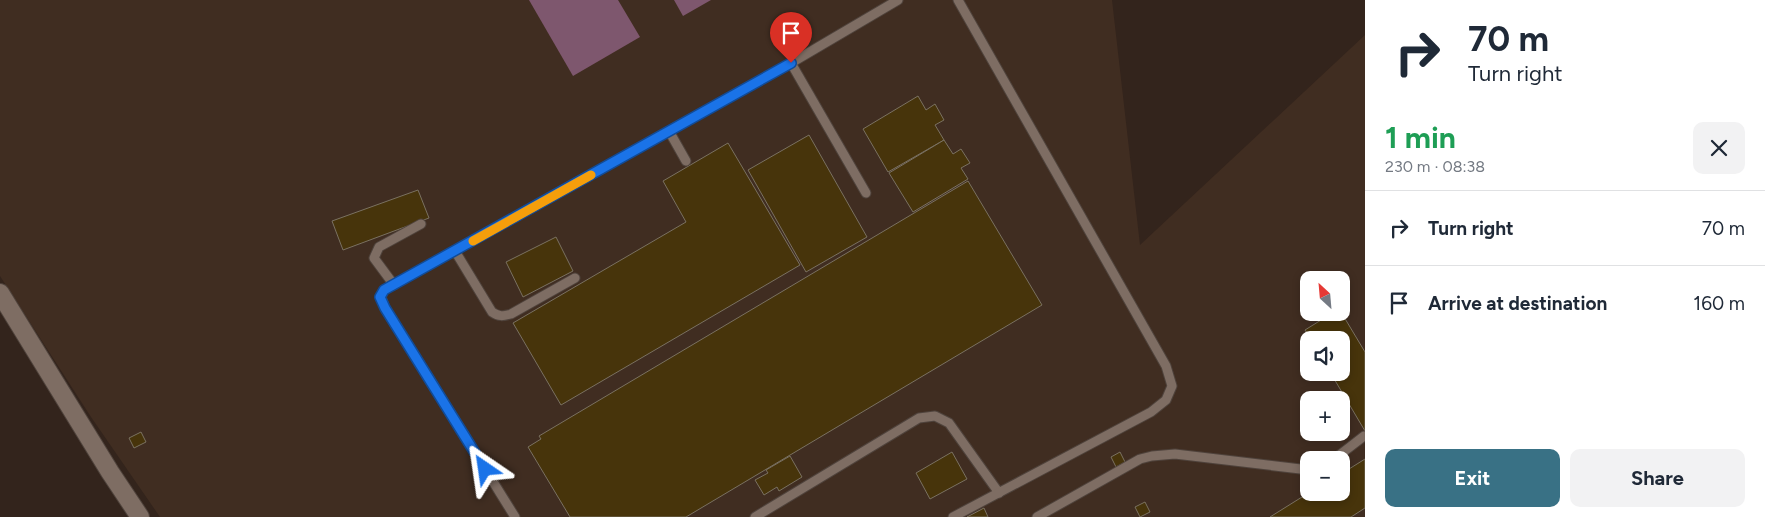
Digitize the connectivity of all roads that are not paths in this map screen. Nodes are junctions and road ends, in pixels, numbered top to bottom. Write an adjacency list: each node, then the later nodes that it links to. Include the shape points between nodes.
1 (898, 0): 3 (lane)
2 (958, 0): 15 (lane, via 1166,366 1172,386 1166,400 1152,412)
3 (791, 63): 4 (lane); 6 (lane)
4 (669, 131): 5 (lane); 8 (lane)
5 (686, 161)
6 (866, 193)
7 (421, 224): 10 (lane, via 378,247 375,252 374,258)
8 (455, 251): 9 (lane, via 497,316 512,314); 10 (lane)
9 (575, 278)
10 (394, 285): 17 (lane, via 384,290 380,297 385,308)
11 (3, 303): 16 (street)
12 (1364, 436): 13 (lane)
13 (1345, 451)
14 (1300, 469): 20 (lane, via 1175,454 1152,456 1123,467)
15 (998, 493): 18 (lane, via 949,423 935,416 919,418); 19 (lane)
16 (140, 517)
17 (515, 517)
18 (755, 517)
19 (953, 517)
20 (1036, 517)

